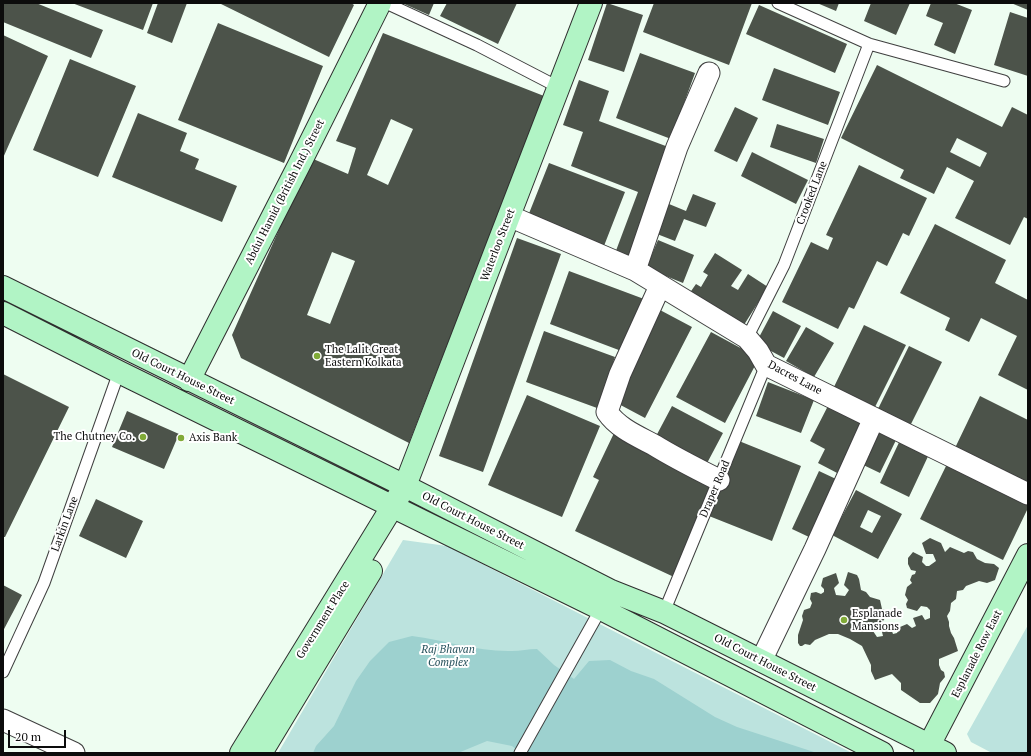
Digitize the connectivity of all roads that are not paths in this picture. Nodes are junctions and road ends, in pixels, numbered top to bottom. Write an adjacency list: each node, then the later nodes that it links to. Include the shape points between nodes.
1 (380, 3): 17 (main road, Abdul Hamid (British Ind.) Street)
2 (386, 3): 8 (lane, via 477,45)
3 (591, 3): 8 (main road, Waterloo Street)
4 (778, 3): 5 (lane)
5 (869, 44): 7 (lane); 14 (lane, Crooked Lane, via 784,265)
6 (709, 73): 10 (street, via 677,147)
7 (1004, 81)
8 (558, 87): 9 (main road, Waterloo Street)
9 (509, 216): 10 (street, Dacres Lane); 20 (main road, Waterloo Street)
10 (635, 270): 11 (street, Dacres Lane)
11 (660, 286): 14 (street, Dacres Lane); 19 (street, via 620,374 607,412 613,420 630,432)
12 (3, 287): 17 (main road, Old Court House Street)
13 (3, 313): 16 (main road)
14 (747, 338): 15 (street, Dacres Lane)
15 (766, 366): 18 (street, Dacres Lane); 19 (lane, Draper Road)
16 (119, 372): 22 (main road); 27 (lane, Larkin Lane, via 44,583)
17 (189, 380): 20 (main road, Old Court House Street)
18 (874, 418): 21 (street, Dacres Lane); 26 (street)
19 (719, 480): 25 (lane, Draper Road)
20 (411, 489): 22 (main road, Government Place); 24 (main road, Old Court House Street)
21 (1028, 494)
22 (399, 510): 24 (main road); 31 (main road, Government Place); 32 (main road)
23 (1028, 555): 29 (main road, Esplanade Row East)
24 (606, 600): 25 (main road, Old Court House Street); 33 (lane); 34 (main road)
25 (664, 612): 26 (main road, Old Court House Street)
26 (761, 661): 29 (main road, Old Court House Street)
27 (3, 672)
28 (3, 720): 30 (street)
29 (933, 750)
30 (74, 753)
31 (241, 753)
32 (261, 753)
33 (520, 753)
34 (882, 753)

